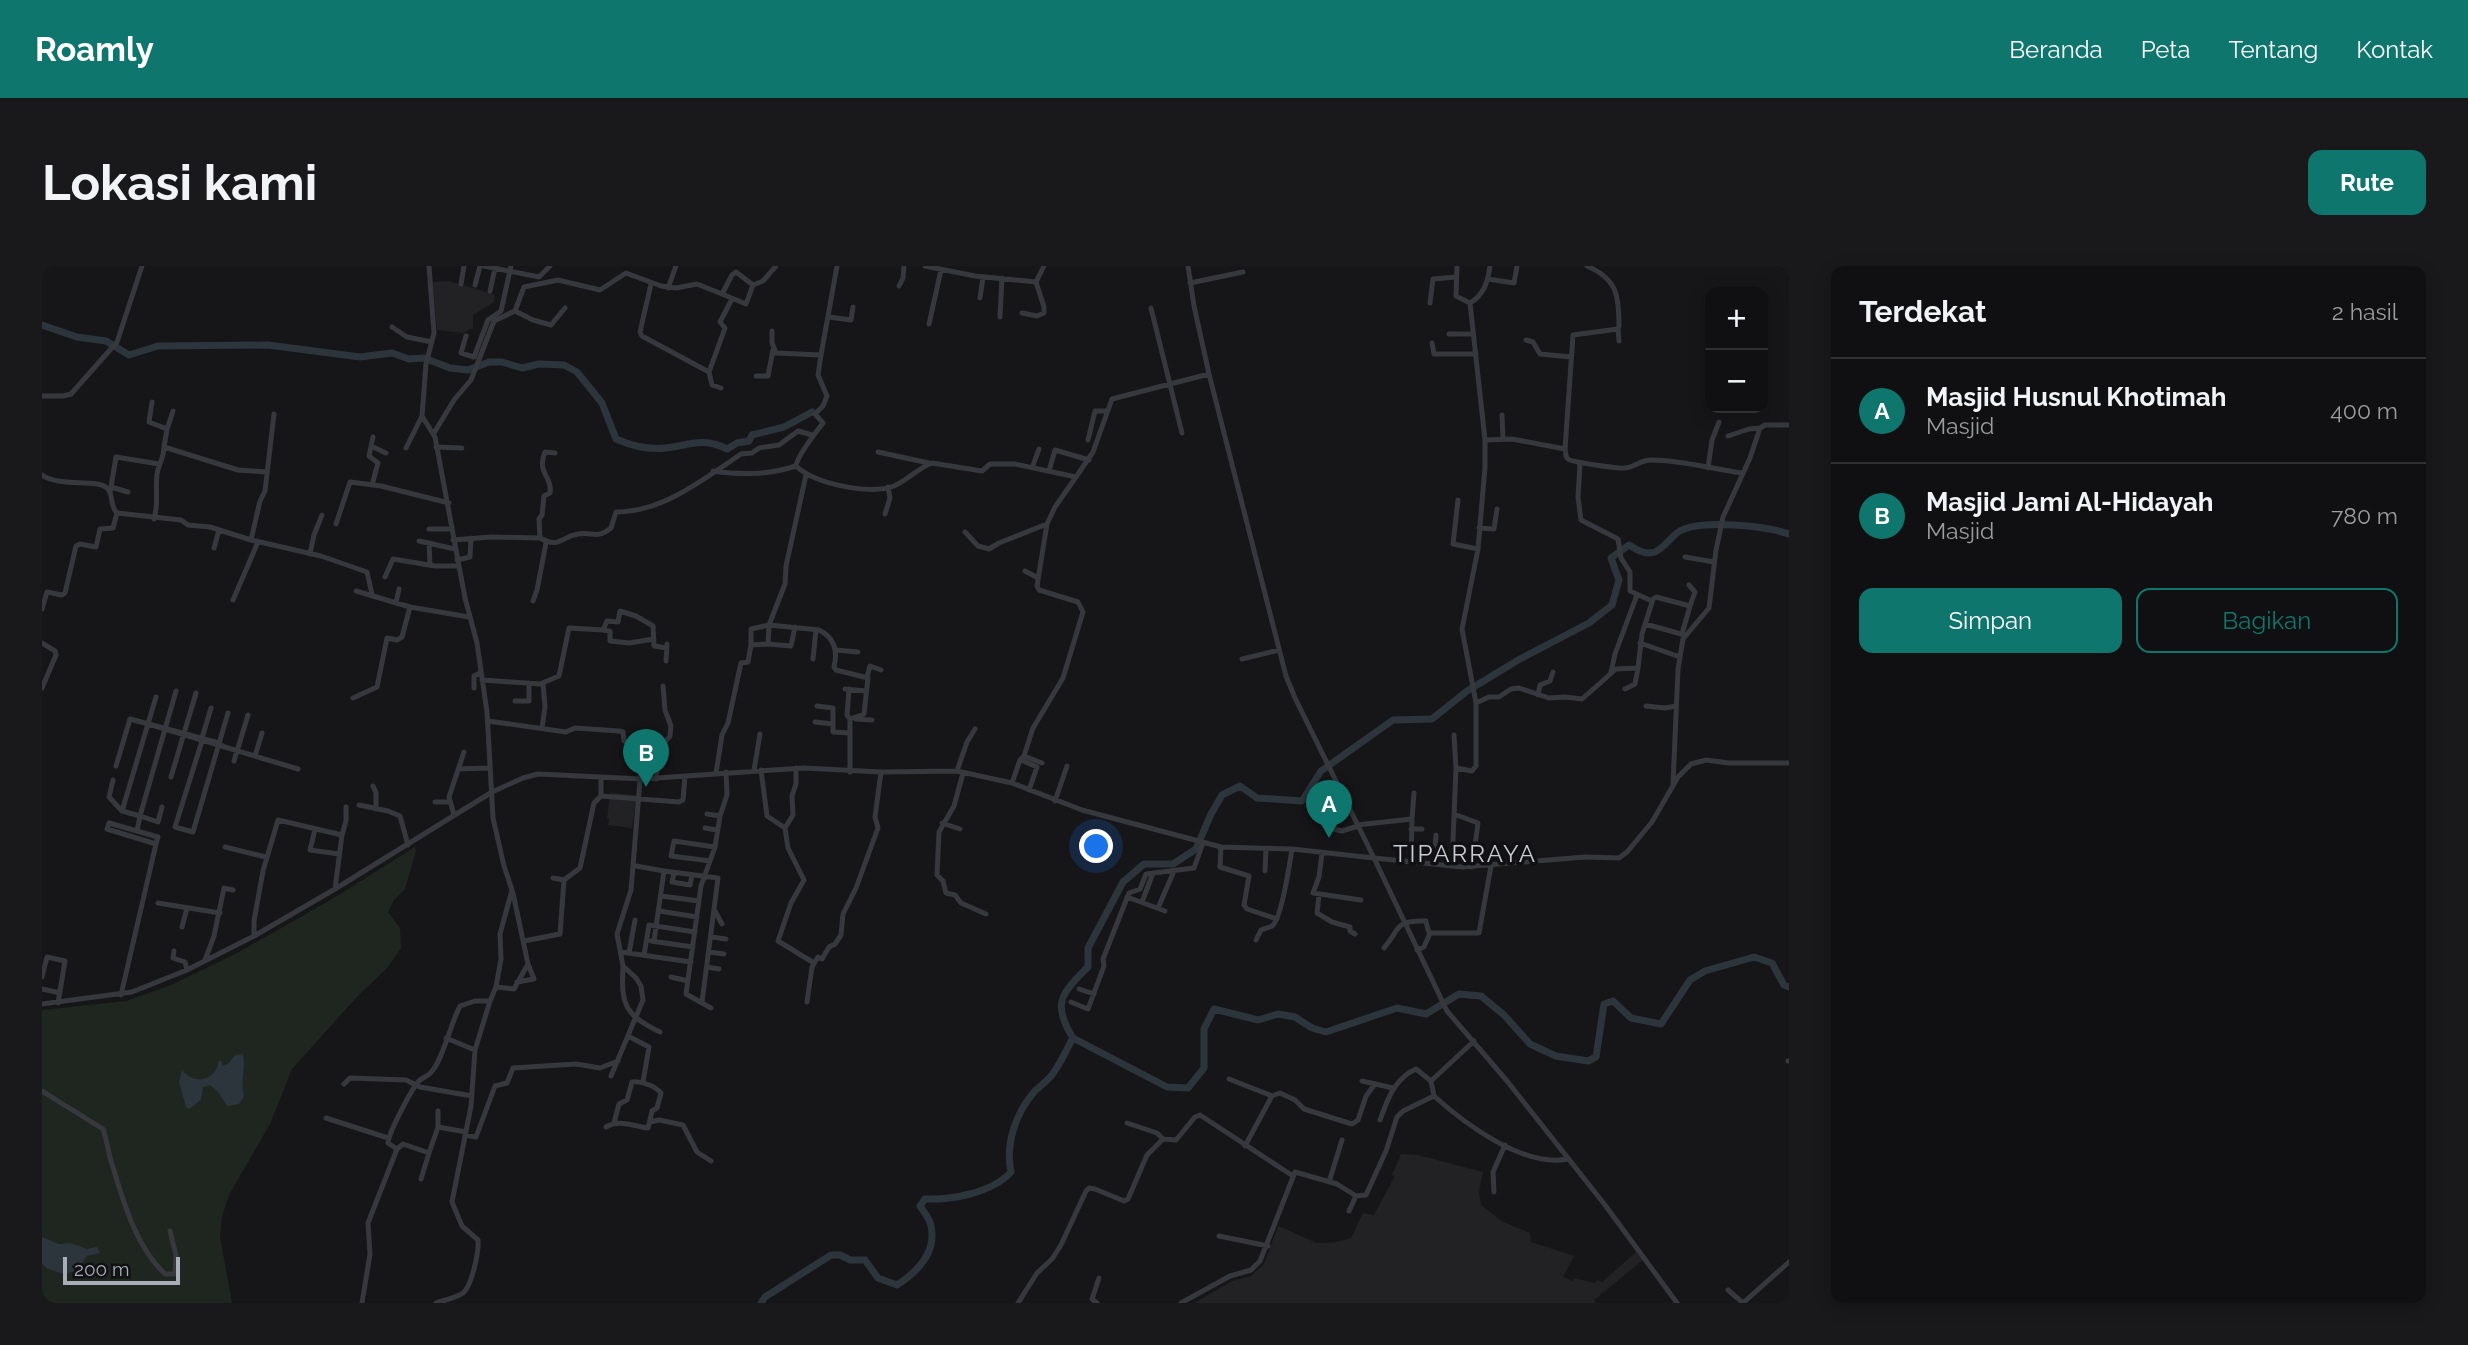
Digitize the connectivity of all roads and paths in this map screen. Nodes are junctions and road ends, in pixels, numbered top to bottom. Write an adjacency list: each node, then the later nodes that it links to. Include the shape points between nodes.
1 (142, 266): 66 (street, via 115,345 71,394)
2 (429, 266): 55 (street)
3 (464, 266): 27 (street)
4 (482, 266): 17 (street); 29 (street)
5 (550, 266): 18 (street, via 539,277)
6 (676, 266): 32 (street)
7 (776, 266): 30 (street)
8 (837, 266): 44 (street)
9 (904, 266): 31 (street)
10 (925, 266): 19 (street)
11 (1044, 266): 25 (street)
12 (1188, 266): 26 (street)
13 (1457, 266): 22 (street)
14 (1490, 266): 24 (street)
15 (1517, 266): 24 (street, via 1514,283)
16 (1587, 266): 48 (street, via 1615,288)
17 (495, 268): 18 (street); 33 (street)
18 (511, 269): 52 (street, via 502,309 488,320 474,357 461,353)
19 (942, 270): 21 (street); 46 (street)
20 (1243, 272): 26 (street)
21 (983, 277): 23 (street); 35 (street)
22 (1456, 277): 37 (street, via 1433,279); 38 (street, via 1456,296)
23 (1002, 278): 25 (street); 45 (street)
24 (1488, 279): 38 (street, via 1482,293)
25 (1036, 282): 43 (street, via 1044,313)
26 (1190, 283): 62 (street)
27 (461, 284)
28 (651, 284): 32 (street); 42 (street, via 626,273 600,290 547,282 524,287); 61 (street, via 642,336)
29 (475, 285)
30 (753, 285): 34 (street, via 736,272); 36 (street, via 746,304)
31 (899, 286)
32 (668, 288): 34 (street, via 697,284)
33 (490, 291)
34 (722, 294): 36 (street)
35 (980, 298)
36 (732, 299): 61 (street, via 720,322 725,330)
37 (1430, 303)
38 (1470, 303): 51 (street)
39 (853, 307): 44 (street, via 851,320)
40 (565, 308): 42 (street, via 551,326)
41 (1151, 308): 64 (street)
42 (515, 311): 77 (street, via 494,321 471,380)
43 (1022, 313)
44 (829, 317): 59 (street)
45 (1000, 317)
46 (929, 324)
47 (392, 327): 55 (street, via 407,337)
48 (1618, 329): 54 (street); 60 (street, via 1573,335)
49 (772, 331): 57 (street)
50 (1449, 334): 51 (street)
51 (1473, 334): 58 (street)
52 (466, 335)
53 (1526, 340): 60 (street, via 1533,342 1540,354)
54 (1619, 341)
55 (432, 342): 72 (street)
56 (1432, 343): 58 (street, via 1434,354)
57 (773, 350): 59 (street, via 780,355); 63 (street, via 768,376)
58 (1476, 354): 84 (street)
59 (821, 355): 79 (street, via 818,375 827,395 816,414 822,423)
60 (1570, 357): 91 (street)
61 (709, 372): 65 (street, via 712,385)
62 (1209, 374): 64 (street); 170 (street)
63 (756, 376)
64 (1170, 384): 69 (street, via 1114,397); 78 (street)
65 (721, 388)
66 (42, 396)
67 (152, 402): 76 (street, via 149,422)
68 (173, 411): 76 (street)
69 (1107, 411): 83 (street, via 1095,411); 95 (street)
70 (274, 414): 104 (street)
71 (1502, 415): 82 (street)
72 (422, 416): 77 (street); 88 (street)
73 (1719, 422): 101 (street)
74 (1789, 426): 75 (street)
75 (1760, 428): 80 (street); 105 (street)
76 (167, 429): 86 (street)
77 (434, 433): 87 (street)
78 (1182, 433)
79 (813, 435): 99 (street); 102 (street, via 799,431 786,442 741,454)
80 (1728, 436)
81 (373, 437): 85 (street)
82 (1503, 439): 84 (street); 91 (street)
83 (1088, 440)
84 (1485, 440): 122 (street)
85 (371, 446): 93 (street); 109 (street, via 369,456 378,463)
86 (164, 447): 97 (street); 104 (street, via 238,470)
87 (436, 447): 89 (street); 114 (street)
88 (406, 448)
89 (462, 448)
90 (1039, 449): 100 (street)
91 (1565, 449): 98 (street, via 1567,458)
92 (878, 452): 96 (street)
93 (386, 453)
94 (555, 453): 128 (street, via 545,452 542,460 551,489 544,496)
95 (1089, 460): 103 (street, via 1055,450); 108 (street)
96 (932, 463): 100 (street, via 974,471 991,464); 110 (street)
97 (159, 464): 111 (street, via 116,457); 119 (street)
98 (1580, 464): 101 (street, via 1616,470 1648,460); 149 (street, via 1581,520 1618,539 1623,564 1629,570 1630,591)
99 (796, 467): 102 (street, via 771,473); 107 (street)
100 (1032, 468): 103 (street)
101 (1708, 468): 105 (street)
102 (713, 471): 133 (street, via 677,495 636,511 616,512 611,528 604,533 577,534)
103 (1049, 471): 108 (street)
104 (267, 472): 130 (street)
105 (1742, 473): 139 (street, via 1723,517)
106 (42, 475): 111 (street, via 61,483 102,485)
107 (806, 475): 110 (street, via 861,489); 159 (street, via 785,584)
108 (1076, 477): 121 (street)
109 (372, 485): 114 (street); 120 (street, via 349,482)
110 (888, 487): 117 (street)
111 (110, 490): 112 (street); 116 (street, via 111,507)
112 (128, 492)
113 (1458, 500): 136 (street, via 1454,544)
114 (449, 503): 124 (street)
115 (1497, 509): 122 (street, via 1494,528)
116 (117, 513): 119 (street); 156 (street, via 113,528 100,529 96,547 77,544 65,593 47,592)
117 (886, 514)
118 (322, 515): 137 (street)
119 (154, 519): 125 (street, via 181,520)
120 (336, 524)
121 (1047, 524): 126 (street, via 989,549 978,546); 144 (street)
122 (1479, 528): 136 (street)
123 (429, 529): 124 (street)
124 (451, 529): 129 (street)
125 (219, 530): 130 (street); 134 (street)
126 (965, 532)
127 (471, 538): 128 (street); 129 (street); 140 (street, via 470,557)
128 (540, 538): 133 (street)
129 (453, 540): 135 (street)
130 (254, 541): 137 (street); 150 (street)
131 (419, 541): 132 (street)
132 (429, 543): 135 (street); 141 (street)
133 (546, 543): 151 (street)
134 (214, 548)
135 (455, 549): 140 (street)
136 (1478, 549): 196 (street, via 1462,629)
137 (310, 554): 148 (street, via 368,572)
138 (1685, 558): 139 (street)
139 (1714, 562): 163 (street, via 1709,608)
140 (458, 563): 141 (street); 157 (street)
141 (430, 565): 143 (street, via 392,559)
142 (1025, 571): 144 (street)
143 (385, 577)
144 (1038, 578): 222 (street, via 1039,590 1073,600 1083,612 1063,678 1032,728)
145 (1689, 585): 154 (street, via 1695,592)
146 (399, 590): 153 (street)
147 (356, 591): 148 (street)
148 (372, 594): 153 (street)
149 (1637, 595): 152 (street); 179 (street)
150 (233, 600)
151 (533, 601)
152 (1652, 601): 154 (street, via 1656,597); 158 (street)
153 (396, 603): 155 (street)
154 (1690, 606): 163 (street)
155 (410, 607): 157 (street); 194 (street, via 402,637 387,638 377,687)
156 (42, 609)
157 (469, 617): 180 (street)
158 (1644, 624): 163 (street); 166 (street)
159 (769, 625): 160 (street); 167 (street); 168 (street, via 751,629)
160 (796, 627): 162 (street); 167 (street, via 791,646)
161 (603, 630): 164 (street, via 610,631 610,641); 164 (street, via 607,621 618,622 621,611 653,626); 184 (street, via 569,628 560,675)
162 (816, 630): 169 (street, via 829,636); 173 (street)
163 (1683, 635): 172 (street)
164 (654, 639): 175 (street, via 654,647 667,646)
165 (42, 643): 186 (street, via 56,655)
166 (1640, 643): 172 (street); 176 (street)
167 (768, 644): 168 (street)
168 (751, 645): 238 (street, via 748,662 740,664)
169 (836, 650): 171 (street); 181 (street, via 836,670)
170 (1279, 650): 174 (street); 250 (street, via 1292,692)
171 (858, 652)
172 (1680, 657): 199 (street)
173 (813, 659)
174 (1242, 659)
175 (666, 662)
176 (1638, 668): 179 (street); 188 (street, via 1635,684)
177 (881, 670): 181 (street, via 870,666)
178 (1553, 671): 192 (street, via 1550,681 1540,685)
179 (1611, 672): 192 (street, via 1582,699)
180 (480, 673): 182 (street); 187 (street, via 474,676)
181 (867, 677): 190 (street)
182 (482, 680): 183 (street); 205 (street)
183 (529, 683): 184 (street); 195 (street, via 529,701)
184 (543, 683): 209 (street)
185 (663, 686): 243 (street, via 671,726 659,751)
186 (42, 688)
187 (474, 688)
188 (1625, 689)
189 (176, 691): 210 (street)
190 (866, 691): 203 (street, via 864,714); 203 (street, via 847,689 846,715)
191 (196, 693): 214 (street)
192 (1538, 695): 196 (street, via 1516,688)
193 (156, 698): 207 (street)
194 (353, 698)
195 (515, 701)
196 (1476, 703): 230 (street, via 1476,766 1472,771)
197 (817, 706): 208 (street, via 833,708)
198 (1646, 706): 199 (street)
199 (1676, 706): 247 (street)
200 (211, 708): 217 (street)
201 (228, 713): 218 (street)
202 (248, 715): 219 (street)
203 (850, 719): 204 (street); 213 (street)
204 (872, 720)
205 (488, 721): 209 (street); 228 (street)
206 (815, 722): 208 (street)
207 (147, 723): 210 (street); 226 (street, via 130,719); 262 (street)
208 (833, 724): 213 (street, via 833,732)
209 (542, 728): 242 (street, via 622,732 624,741 643,744)
210 (165, 729): 214 (street); 266 (street)
211 (975, 729): 237 (street)
212 (262, 733): 221 (street)
213 (850, 733): 235 (street)
214 (184, 734): 217 (street); 240 (street)
215 (760, 734): 233 (street)
216 (1454, 734): 230 (street)
217 (202, 740): 218 (street); 218 (street, via 175,827 193,832)
218 (221, 745): 219 (street)
219 (237, 751): 221 (street); 223 (street)
220 (464, 752): 232 (street)
221 (255, 756): 231 (street)
222 (1022, 758): 224 (street); 245 (street); 248 (street, via 1037,767)
223 (234, 761)
224 (1042, 763)
225 (1789, 763): 247 (street, via 1701,760 1686,767)
226 (116, 766)
227 (1067, 766): 254 (street)
228 (489, 768): 232 (street); 249 (street)
229 (796, 768): 233 (street); 235 (street); 272 (street, via 793,815)
230 (1456, 768): 264 (street)
231 (298, 769)
232 (458, 769): 256 (street)
233 (758, 770): 234 (street); 272 (street, via 767,816)
234 (726, 772): 238 (street); 267 (street, via 727,795)
235 (850, 772): 236 (street)
236 (881, 772): 237 (street); 353 (street, via 875,817 878,828 843,914 841,935)
237 (960, 772): 245 (street); 269 (street, via 954,806)
238 (716, 773): 239 (street)
239 (685, 776): 243 (street); 253 (street, via 682,802)
240 (171, 777)
241 (601, 779): 242 (street); 249 (street, via 538,774); 252 (street)
242 (642, 779): 243 (street); 253 (street)
243 (656, 779)
244 (113, 780): 262 (street, via 109,797)
245 (1012, 783): 248 (street)
246 (373, 786): 261 (street)
247 (1673, 786): 299 (street, via 1656,817 1619,858)
248 (1029, 790): 254 (street)
249 (492, 792): 265 (street); 312 (street, via 493,818)
250 (1342, 792): 260 (street); 270 (street)
251 (1415, 793): 268 (street)
252 (601, 796): 253 (street); 309 (street, via 594,803 580,868)
253 (639, 799): 346 (street, via 631,890 617,934)
254 (1055, 801): 282 (street)
255 (435, 802): 256 (street)
256 (450, 802): 265 (street)
257 (359, 805): 261 (street)
258 (162, 807): 266 (street, via 158,822)
259 (346, 807): 280 (street)
260 (1320, 807)
261 (376, 809): 284 (street, via 400,816)
262 (122, 811): 266 (street)
263 (707, 814): 267 (street)
264 (1454, 814): 298 (street); 300 (street, via 1478,821)
265 (454, 815): 284 (street)
266 (140, 816): 279 (street)
267 (720, 816): 277 (street)
268 (1412, 819): 270 (street); 275 (street)
269 (942, 823): 278 (street); 324 (street, via 937,875 946,893)
270 (1358, 826): 274 (street); 293 (street)
271 (705, 828): 277 (street)
272 (785, 828): 353 (street, via 788,848 804,880 778,941)
273 (315, 829): 280 (street); 291 (street, via 310,850); 292 (street, via 278,820)
274 (1333, 829)
275 (1411, 829): 276 (street); 295 (street)
276 (1422, 829)
277 (717, 830): 286 (street)
278 (960, 830)
279 (137, 831): 283 (street, via 158,837); 283 (street, via 109,823 107,830)
280 (342, 835): 291 (street)
281 (1436, 835): 296 (street)
282 (1202, 843): 287 (street); 302 (street, via 1194,868)
283 (156, 844): 368 (street)
284 (408, 845): 310 (street)
285 (225, 847): 292 (street)
286 (715, 847): 294 (street); 294 (street, via 674,841 671,856)
287 (1221, 847): 288 (street); 326 (street, via 1220,867 1250,876 1247,909)
288 (1266, 849): 289 (street); 303 (street)
289 (1292, 849): 290 (street); 326 (street)
290 (1322, 853): 293 (street); 313 (street, via 1313,892)
291 (339, 854): 310 (street)
292 (266, 857): 335 (street)
293 (1374, 858): 295 (street); 329 (street)
294 (710, 861): 307 (street)
295 (1411, 862): 296 (street)
296 (1434, 864): 298 (street)
297 (636, 866): 301 (street)
298 (1452, 866): 300 (street)
299 (1491, 866): 300 (street); 333 (street, via 1480,931)
300 (1472, 867)
301 (664, 871): 304 (street); 314 (street)
302 (1174, 871): 305 (street); 318 (street, via 1162,909)
303 (1265, 871)
304 (674, 873): 306 (street); 306 (street, via 672,882 690,885)
305 (1153, 873): 315 (street, via 1146,874 1140,889); 318 (street)
306 (692, 875): 307 (street)
307 (703, 877): 317 (street); 322 (street, via 719,878)
308 (553, 878): 309 (street)
309 (564, 880): 340 (street, via 560,934)
310 (335, 889): 335 (street)
311 (233, 890): 323 (street, via 224,888)
312 (512, 890): 340 (street); 363 (street, via 500,934)
313 (1319, 895): 316 (street); 334 (street, via 1317,913 1350,927)
314 (661, 896): 317 (street); 321 (street)
315 (1127, 897): 318 (street); 367 (street)
316 (1361, 900)
317 (699, 901): 325 (street)
318 (1142, 902)
319 (158, 903): 320 (street)
320 (187, 908): 323 (street); 331 (street)
321 (659, 911): 325 (street); 330 (street)
322 (715, 911): 328 (street); 328 (street, via 724,924)
323 (220, 913): 351 (street)
324 (986, 914)
325 (697, 916): 332 (street)
326 (1277, 919): 339 (street, via 1261,930)
327 (635, 920): 348 (street)
328 (713, 922): 336 (street)
329 (1404, 923): 333 (street, via 1426,921); 343 (street); 344 (street)
330 (657, 926): 332 (street); 338 (street, via 649,925); 341 (street)
331 (182, 927)
332 (695, 932): 342 (street)
333 (1430, 933): 344 (street, via 1424,947)
334 (1355, 934)
335 (254, 936): 351 (street)
336 (711, 937): 337 (street); 347 (street)
337 (726, 939)
338 (646, 940): 341 (street); 350 (street)
339 (1256, 940)
340 (524, 941): 354 (street)
341 (654, 941): 342 (street)
342 (693, 947): 352 (street)
343 (1384, 948)
344 (1417, 950): 380 (street, via 1447,1011)
345 (174, 951): 358 (street, via 173,958 185,962)
346 (621, 952): 348 (street); 355 (street)
347 (709, 952): 349 (street); 356 (street)
348 (629, 953): 350 (street)
349 (724, 954)
350 (644, 955): 352 (street)
351 (205, 960): 358 (street)
352 (691, 962): 361 (street)
353 (814, 963): 371 (street)
354 (528, 964): 362 (street); 362 (street, via 534,979)
355 (623, 966): 376 (street, via 624,1001); 376 (street, via 641,986 643,1000)
356 (707, 967): 357 (street); 370 (street)
357 (719, 969)
358 (187, 970): 368 (street)
359 (42, 977): 366 (street, via 46,958 64,960)
360 (671, 977): 361 (street)
361 (688, 981): 370 (street, via 686,994)
362 (517, 982): 363 (street, via 512,990)
363 (496, 987): 369 (street)
364 (42, 989): 366 (street)
365 (1079, 989): 367 (street)
366 (60, 993): 373 (street)
367 (1094, 994): 372 (street, via 1088,1009)
368 (121, 995): 373 (street)
369 (489, 1001): 379 (street, via 460,1006); 381 (street)
370 (702, 1002): 375 (street)
371 (807, 1002)
372 (1071, 1002)
373 (58, 1003): 374 (street)
374 (42, 1004)
375 (711, 1007)
376 (636, 1019): 377 (street); 378 (street)
377 (660, 1032)
378 (628, 1036): 382 (street); 387 (street, via 649,1047)
379 (446, 1038): 381 (street); 390 (street, via 435,1069)
380 (1474, 1041): 386 (street); 414 (street)
381 (475, 1049): 393 (street)
382 (618, 1061): 383 (street); 398 (street, via 600,1068 576,1064 513,1068 507,1083 495,1086)
383 (611, 1076)
384 (1229, 1079): 394 (street)
385 (1362, 1081): 389 (street)
386 (1431, 1081): 391 (street, via 1416,1069); 395 (street)
387 (643, 1082): 401 (street, via 661,1093); 402 (street, via 631,1083)
388 (344, 1084): 390 (street, via 352,1078 406,1080)
389 (1375, 1084): 391 (street); 394 (street, via 1352,1124 1304,1109 1279,1093)
390 (416, 1085): 393 (street); 407 (street)
391 (1393, 1088): 400 (street)
392 (42, 1091): 422 (street, via 103,1129 143,1246 165,1274 175,1275)
393 (472, 1096): 396 (street)
394 (1272, 1096): 411 (street)
395 (1434, 1096): 410 (street, via 1451,1113); 420 (street, via 1397,1117 1367,1193)
396 (471, 1110): 398 (street); 406 (street)
397 (438, 1111): 404 (street)
398 (485, 1111): 406 (street, via 476,1137)
399 (326, 1118): 407 (street)
400 (1380, 1120)
401 (650, 1122): 402 (street, via 646,1128); 415 (street, via 683,1125 697,1152)
402 (614, 1123): 405 (street)
403 (1127, 1123): 408 (street)
404 (438, 1127): 406 (street); 413 (street)
405 (606, 1128)
406 (465, 1133): 429 (street, via 452,1206 464,1228 478,1240 477,1258 466,1290)
407 (388, 1138): 412 (street, via 388,1144)
408 (1163, 1139): 411 (street, via 1176,1140 1198,1115); 430 (street, via 1147,1155 1127,1201 1095,1189 1086,1191 1061,1245)
409 (1342, 1140): 418 (street)
410 (1505, 1145): 414 (street, via 1549,1161); 419 (street, via 1493,1172)
411 (1245, 1146): 416 (street)
412 (397, 1149): 413 (street, via 403,1144); 428 (street, via 368,1223 370,1254)
413 (429, 1153): 417 (street)
414 (1568, 1159): 433 (street)
415 (711, 1161)
416 (1293, 1176): 418 (street, via 1298,1171); 424 (street)
417 (421, 1179)
418 (1329, 1182): 420 (street)
419 (1494, 1192)
420 (1356, 1196): 421 (street)
421 (1349, 1211)
422 (170, 1231)
423 (1219, 1236): 424 (street)
424 (1268, 1246): 432 (street, via 1251,1270 1230,1276)
425 (1789, 1262): 434 (street)
426 (1098, 1278): 431 (street, via 1092,1298)
427 (1728, 1290): 434 (street)
428 (362, 1303)
429 (436, 1303)
430 (1018, 1303)
431 (1097, 1303)
432 (1181, 1303)
433 (1677, 1303)
434 (1743, 1303)

